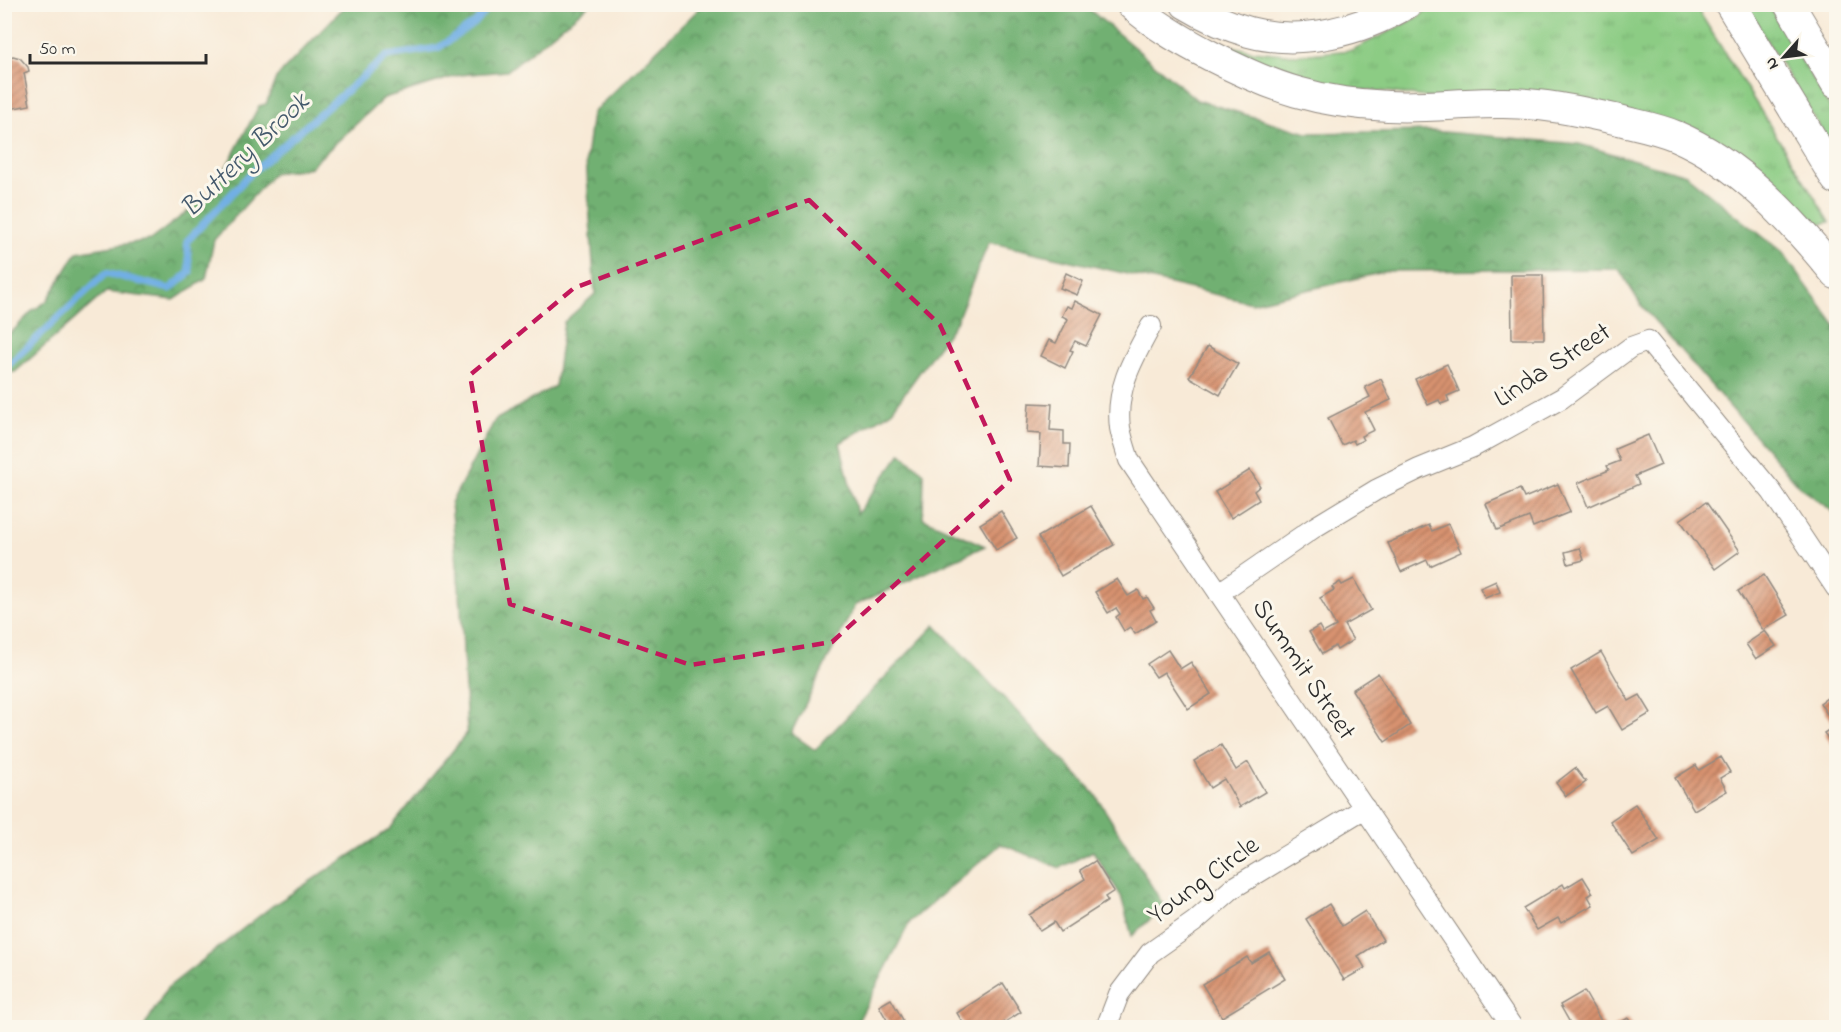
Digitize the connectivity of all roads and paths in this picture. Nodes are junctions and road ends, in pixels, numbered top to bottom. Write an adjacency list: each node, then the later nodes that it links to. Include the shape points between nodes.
1 (1131, 4): 8 (main road, via 1168,33 1222,62 1278,88 1310,97 1390,106 1529,104 1594,114 1674,135 1712,155 1749,184 1791,223)
2 (1186, 4): 3 (main road, via 1237,29 1289,37 1353,27 1379,19)
3 (1406, 4)
4 (1731, 4): 7 (main road)
5 (1789, 4): 6 (main road)
6 (1836, 83)
7 (1836, 179)
8 (1836, 274)
9 (1151, 326): 11 (street, Summit Street, via 1128,369 1120,397 1120,428 1129,460)
10 (1836, 588): 11 (street, Linda Street, via 1772,492 1648,341 1631,347 1562,398 1482,442 1376,490)
11 (1219, 593): 12 (street, Summit Street)
12 (1365, 808): 13 (street, Young Circle, via 1233,888 1150,953 1119,994); 14 (street, Summit Street)
13 (1106, 1028)
14 (1513, 1028)

